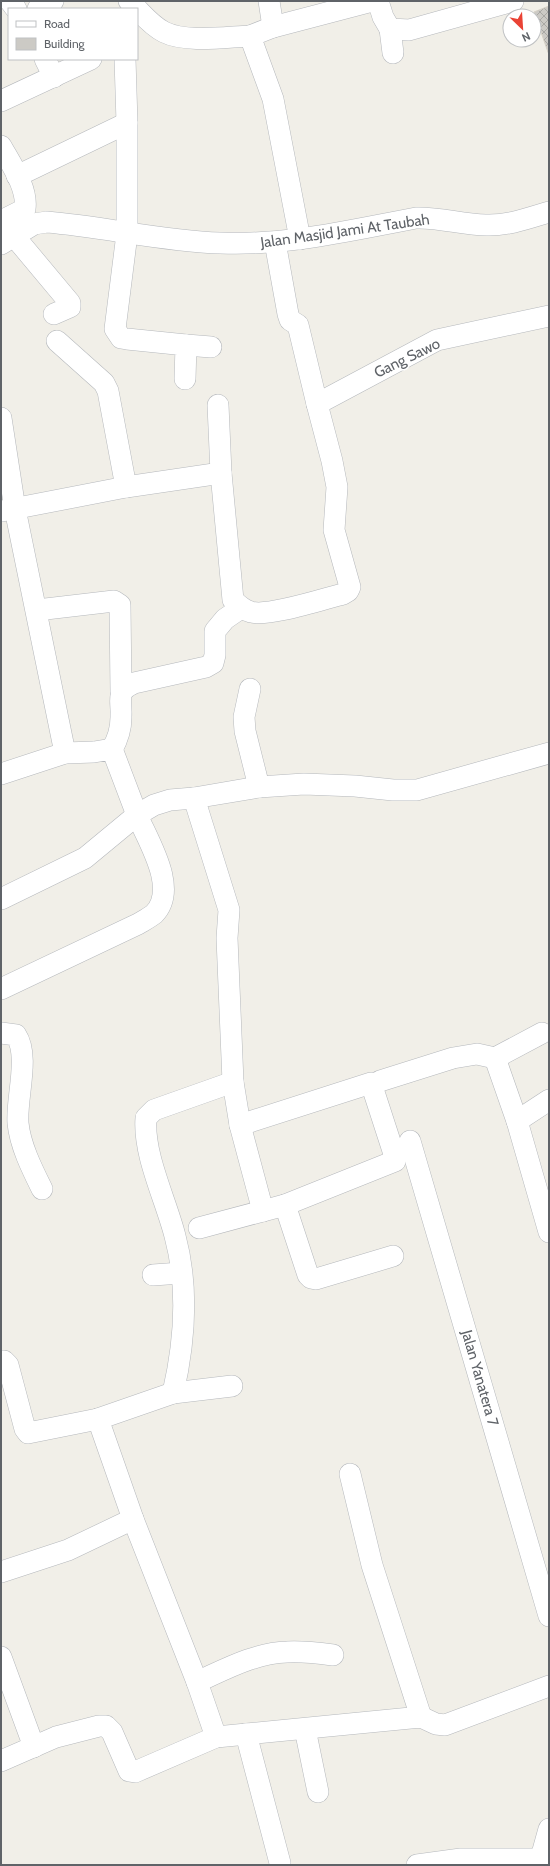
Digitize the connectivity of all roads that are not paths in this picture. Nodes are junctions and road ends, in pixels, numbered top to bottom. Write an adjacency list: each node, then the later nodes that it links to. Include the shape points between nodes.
1 (53, 1): 6 (street)
2 (269, 1): 8 (street)
3 (372, 1): 8 (street)
4 (378, 1): 9 (street)
5 (513, 1): 9 (street, via 409,30)
6 (40, 8)
7 (141, 21): 10 (street, via 176,36)
8 (273, 27): 10 (street)
9 (390, 28): 11 (street)
10 (250, 36): 23 (street, via 272,99)
11 (393, 53)
12 (45, 60): 15 (street)
13 (89, 60): 15 (street)
14 (125, 60): 17 (street)
15 (54, 78): 16 (street)
16 (1, 101)
17 (127, 123): 19 (street); 22 (street)
18 (1, 147): 19 (street)
19 (17, 176): 21 (street, via 26,199 25,209)
20 (549, 212): 23 (street, Jalan Masjid Jami At Taubah, via 487,226 434,218 416,218)
21 (5, 234): 22 (street, Jalan Masjid Jami At Taubah, via 47,222); 25 (street, via 70,303 70,307)
22 (127, 234): 24 (street, Jalan Masjid Jami At Taubah, via 218,243); 28 (street, via 115,329 118,335 126,339)
23 (300, 239): 24 (street, Jalan Masjid Jami At Taubah)
24 (275, 242): 31 (street, via 288,314 290,320 298,325)
25 (54, 314)
26 (549, 316): 31 (street, Gang Sawo, via 437,340)
27 (57, 340): 35 (street, via 104,383 108,391)
28 (186, 345): 29 (street); 30 (street)
29 (211, 347)
30 (185, 379)
31 (317, 404): 37 (street, via 337,487 334,530 350,587 343,594 277,611 252,613)
32 (218, 405): 34 (street)
33 (1, 418): 36 (street)
34 (221, 473): 35 (street); 37 (street, via 233,600)
35 (126, 487): 36 (street)
36 (8, 510): 38 (street)
37 (241, 608): 40 (street, via 225,619 215,631 213,663 206,667 134,683)
38 (37, 610): 40 (street, via 114,601 118,603); 43 (street)
39 (250, 689): 45 (street, via 244,717 245,731)
40 (121, 692): 41 (street, via 120,728)
41 (112, 749): 43 (street); 47 (street)
42 (549, 752): 45 (street, via 417,790 312,784)
43 (65, 753): 44 (street)
44 (1, 774)
45 (259, 787): 46 (street)
46 (194, 798): 47 (street, via 170,800 154,805); 54 (street, via 229,910)
47 (137, 815): 48 (street, via 85,858); 49 (street, via 160,867 163,881 163,899 153,914 138,924)
48 (1, 899)
49 (1, 989)
50 (542, 1033): 52 (street)
51 (1, 1034): 55 (street, via 16,1035 21,1042 21,1059)
52 (495, 1058): 53 (street, via 477,1054 453,1058); 57 (street)
53 (380, 1080)
54 (233, 1082): 58 (street); 67 (street, via 154,1110 146,1118 151,1156 175,1236)
55 (10, 1100): 60 (street, via 20,1134)
56 (549, 1100): 57 (street)
57 (517, 1121): 63 (street)
58 (240, 1125): 61 (street, via 371,1083 395,1161); 62 (street)
59 (410, 1140): 76 (street, Jalan Yanatera 7)
60 (42, 1189)
61 (285, 1205): 62 (street); 66 (street, via 310,1278 316,1279)
62 (263, 1211): 64 (street)
63 (547, 1211): 65 (street)
64 (198, 1228)
65 (549, 1232)
66 (393, 1256)
67 (181, 1273): 68 (street); 71 (street, via 185,1321)
68 (153, 1275)
69 (1, 1361): 72 (street, via 8,1365 28,1433)
70 (232, 1386): 71 (street)
71 (173, 1393): 72 (street)
72 (98, 1419): 74 (street)
73 (350, 1474): 81 (street, via 374,1571)
74 (133, 1519): 75 (street, via 68,1550); 79 (street)
75 (1, 1572)
76 (549, 1616)
77 (333, 1655): 79 (street, via 287,1652 270,1654 256,1657)
78 (1, 1657): 85 (street)
79 (197, 1682): 84 (street)
80 (549, 1686): 81 (street, via 445,1725)
81 (421, 1717): 82 (street)
82 (305, 1729): 83 (street); 87 (street)
83 (246, 1734): 84 (street); 90 (street)
84 (216, 1737): 85 (street, via 135,1772 129,1771 112,1732 106,1726 56,1737)
85 (34, 1747): 86 (street)
86 (1, 1761)
87 (318, 1792)
88 (549, 1829): 89 (street)
89 (543, 1861): 91 (street, via 461,1859)
90 (280, 1863)
91 (417, 1865)

